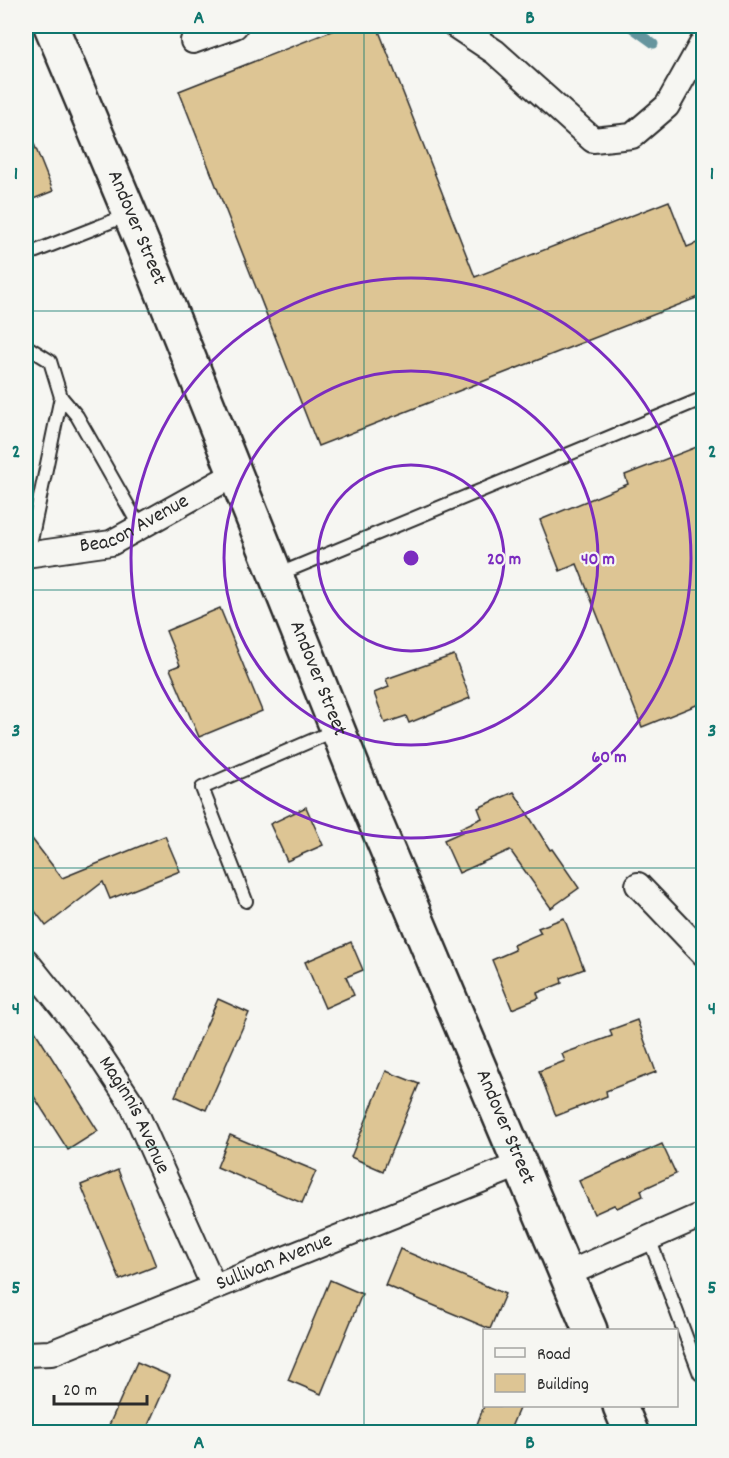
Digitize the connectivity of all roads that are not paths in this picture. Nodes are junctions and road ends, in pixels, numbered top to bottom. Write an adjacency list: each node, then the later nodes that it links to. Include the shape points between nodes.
1 (51, 26): 6 (main road, Andover Street)
2 (235, 26): 4 (street)
3 (456, 26): 5 (street, via 495,52 593,140 632,136 668,106)
4 (190, 33)
5 (704, 40)
6 (130, 214): 7 (lane); 11 (main road, Andover Street)
7 (26, 255)
8 (26, 346): 9 (lane, via 50,361)
9 (61, 397): 12 (lane, via 77,416); 13 (lane)
10 (704, 398): 14 (lane)
11 (235, 474): 12 (street, Beacon Avenue); 14 (main road, Andover Street)
12 (140, 527): 13 (street, Beacon Avenue, via 111,543)
13 (27, 555)
14 (276, 576): 15 (main road, Andover Street)
15 (337, 729): 17 (lane, via 201,788); 20 (main road, Andover Street)
16 (638, 885): 18 (street)
17 (246, 901)
18 (704, 954)
19 (26, 961): 24 (street, Maginnis Avenue, via 93,1045 132,1104)
20 (521, 1164): 23 (main road, Andover Street); 24 (street, Sullivan Avenue)
21 (704, 1214): 22 (street)
22 (649, 1238): 23 (street); 27 (lane, via 700,1374)
23 (567, 1274): 25 (main road, Andover Street)
24 (214, 1287): 26 (street, Sullivan Avenue, via 51,1353)
25 (590, 1329)
26 (26, 1354)
27 (704, 1373)
28 (620, 1407): 29 (main road)
29 (632, 1432)

